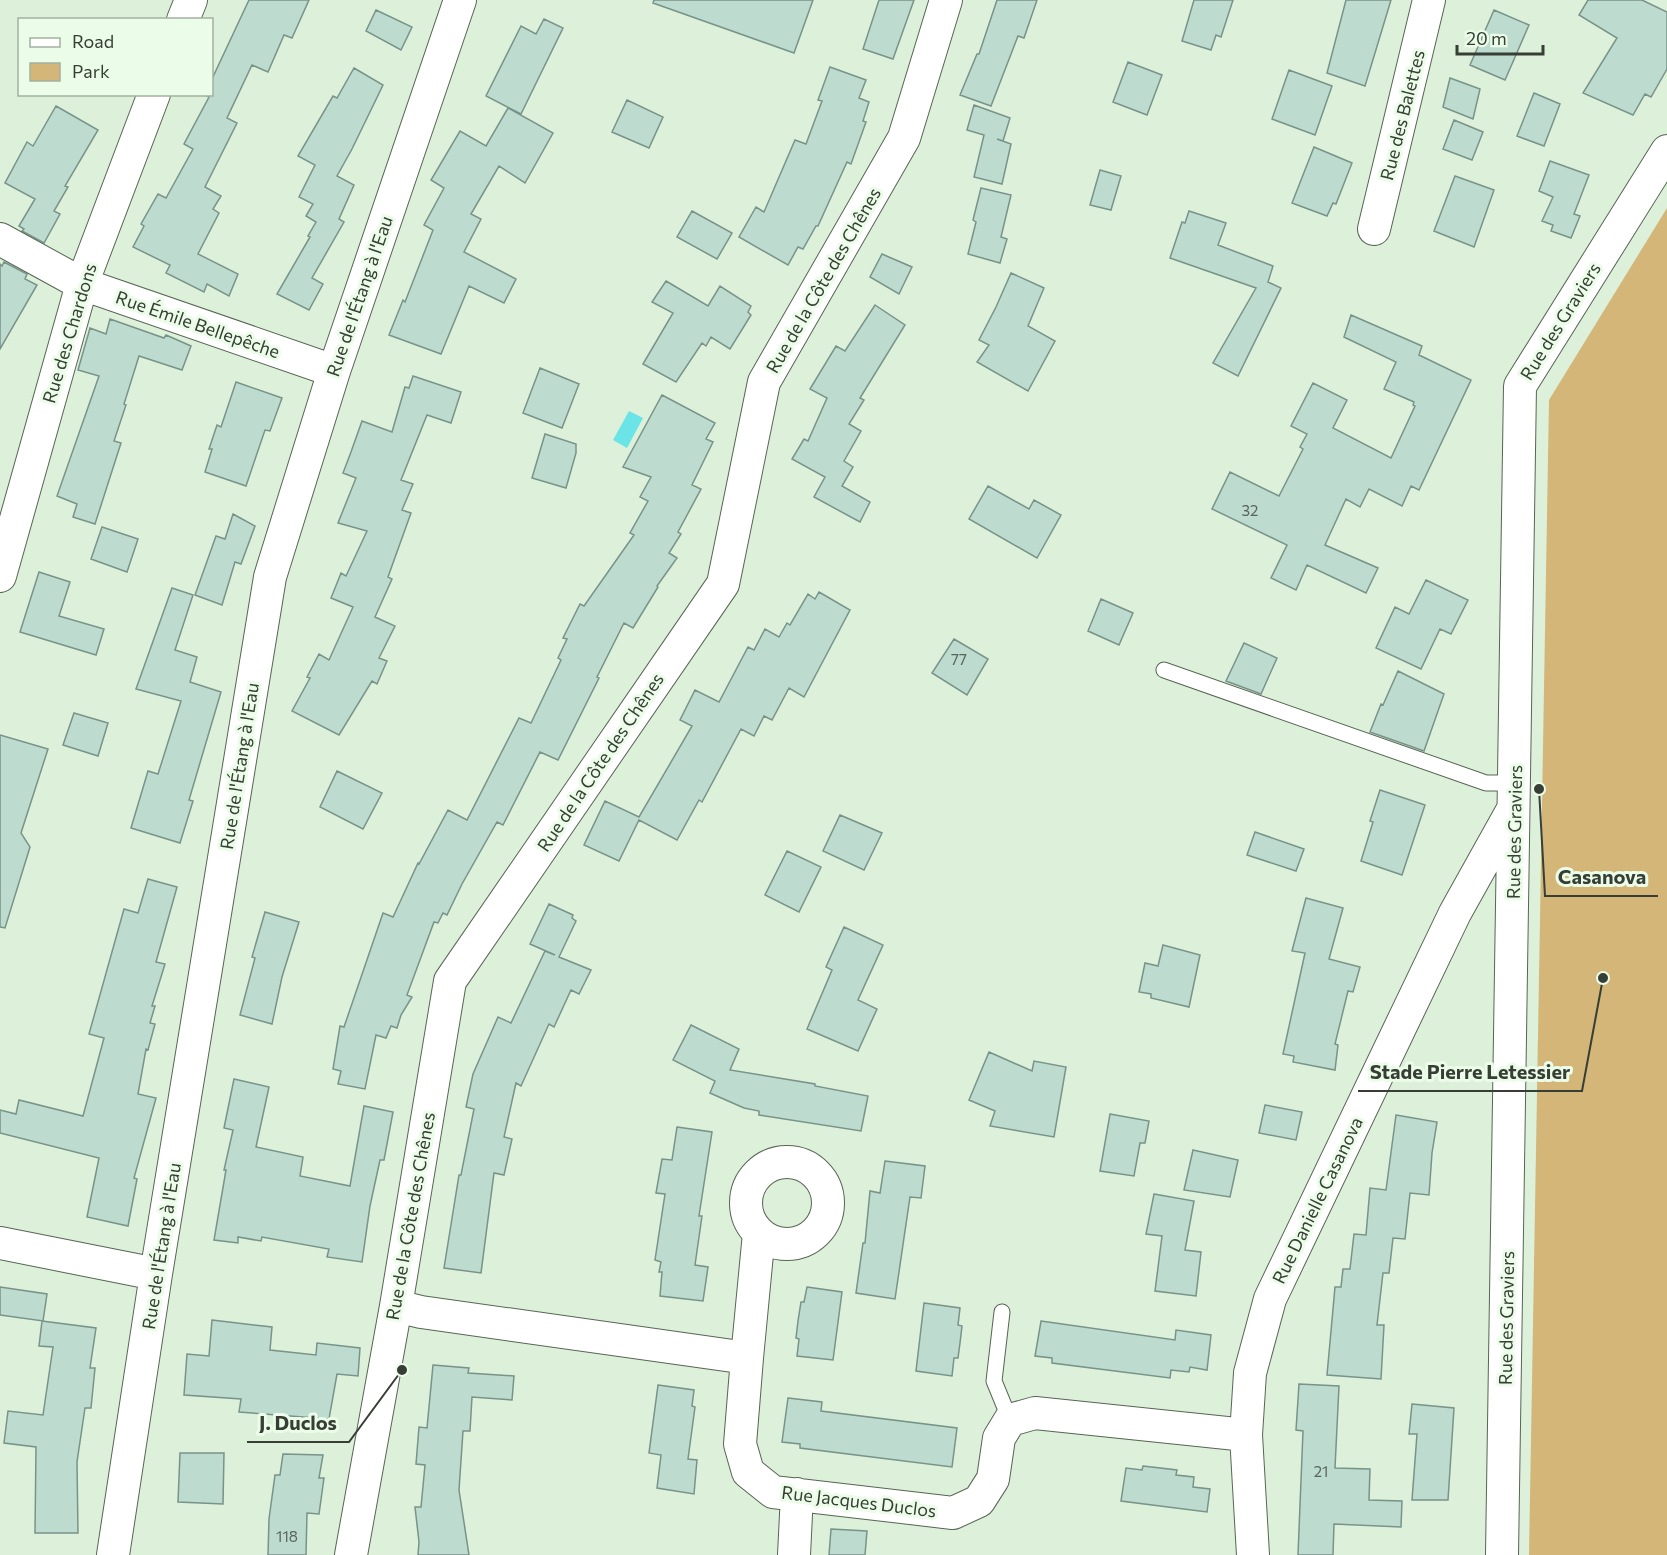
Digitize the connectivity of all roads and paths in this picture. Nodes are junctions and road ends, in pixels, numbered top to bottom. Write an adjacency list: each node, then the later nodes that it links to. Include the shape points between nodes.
1 (191, 0): 5 (street)
2 (460, 0): 11 (street, Rue de l'Étang à l'Eau)
3 (946, 0): 18 (street, Rue de la Côte des Chênes, via 904,138 764,382 723,584 450,981)
4 (1430, 0): 8 (street, Rue des Balettes)
5 (184, 18)
6 (153, 96): 10 (street, Rue des Chardons)
7 (1667, 151): 14 (street, Rue des Graviers, via 1520,386)
8 (1374, 229)
9 (0, 239): 10 (street, Rue Émile Bellepêche)
10 (82, 284): 11 (street, Rue Émile Bellepêche); 12 (street, Rue des Chardons)
11 (334, 371): 17 (street, Rue de l'Étang à l'Eau, via 270,577)
12 (0, 576)
13 (1164, 670): 14 (lane)
14 (1515, 794): 22 (street, Rue Danielle Casanova, via 1270,1299 1250,1373); 28 (street, Rue des Graviers)
15 (759, 1233): 20 (street, Rue Jacques Duclos)
16 (0, 1243): 17 (street)
17 (156, 1274): 24 (street, Rue de l'Étang à l'Eau)
18 (396, 1306): 20 (street); 25 (street, Rue de la Côte des Chênes)
19 (1002, 1312): 21 (lane, via 994,1381)
20 (747, 1358): 23 (street, Rue Jacques Duclos, via 740,1444 748,1472 773,1492)
21 (1010, 1420): 22 (street, via 1035,1413); 23 (street, Rue Jacques Duclos, via 999,1438 993,1479 979,1502 953,1513)
22 (1246, 1435): 27 (street, Rue Danielle Casanova)
23 (797, 1494): 26 (street)
24 (113, 1555)
25 (351, 1555)
26 (794, 1555)
27 (1253, 1555)
28 (1502, 1555)

